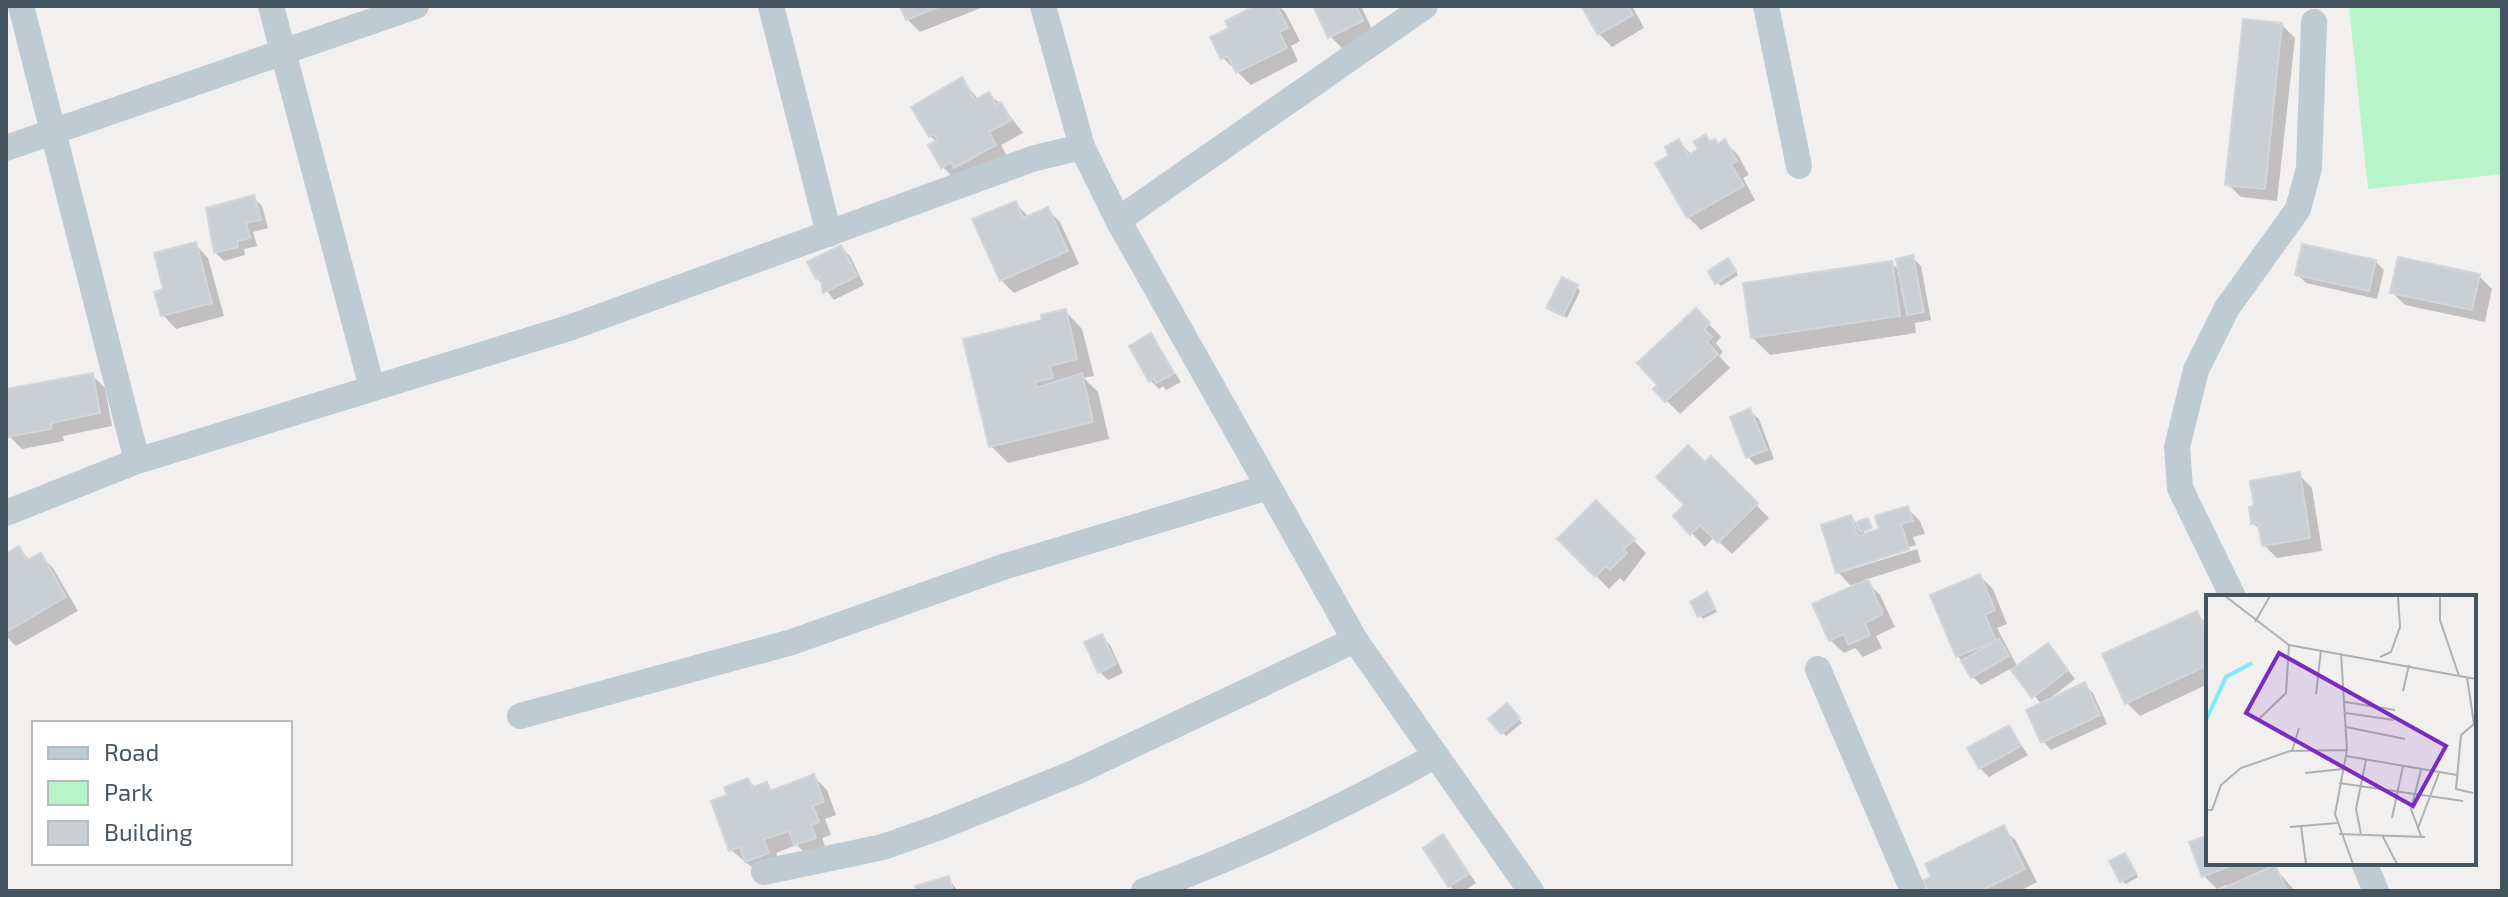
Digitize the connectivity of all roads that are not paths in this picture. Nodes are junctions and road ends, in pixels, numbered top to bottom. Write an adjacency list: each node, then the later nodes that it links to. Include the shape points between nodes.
1 (21, 6): 10 (street)
2 (271, 6): 9 (street)
3 (416, 6): 9 (street)
4 (771, 6): 15 (street)
5 (1043, 6): 11 (street)
6 (1425, 6): 14 (street)
7 (1766, 6): 13 (street)
8 (2314, 22): 20 (street, via 2309,168 2298,209 2227,308 2196,370 2177,447 2180,488)
9 (281, 51): 10 (street); 16 (street)
10 (52, 132): 12 (street); 17 (street)
11 (1082, 147): 14 (street); 15 (street, via 1035,158)
12 (6, 148)
13 (1799, 166)
14 (1118, 220): 18 (street)
15 (829, 234): 16 (street, via 572,327)
16 (372, 388): 17 (street)
17 (137, 461): 19 (street)
18 (1268, 487): 21 (street); 23 (street, via 1003,567 792,642)
19 (6, 513)
20 (2232, 595)
21 (1355, 640): 24 (street); 26 (street, via 1076,772 940,827 883,847)
22 (1818, 669): 29 (street)
23 (520, 716)
24 (1435, 756): 27 (street, via 1232,859); 28 (street)
25 (2365, 865): 30 (street)
26 (764, 872)
27 (1144, 891)
28 (1531, 891)
29 (1913, 891)
30 (2376, 891)

